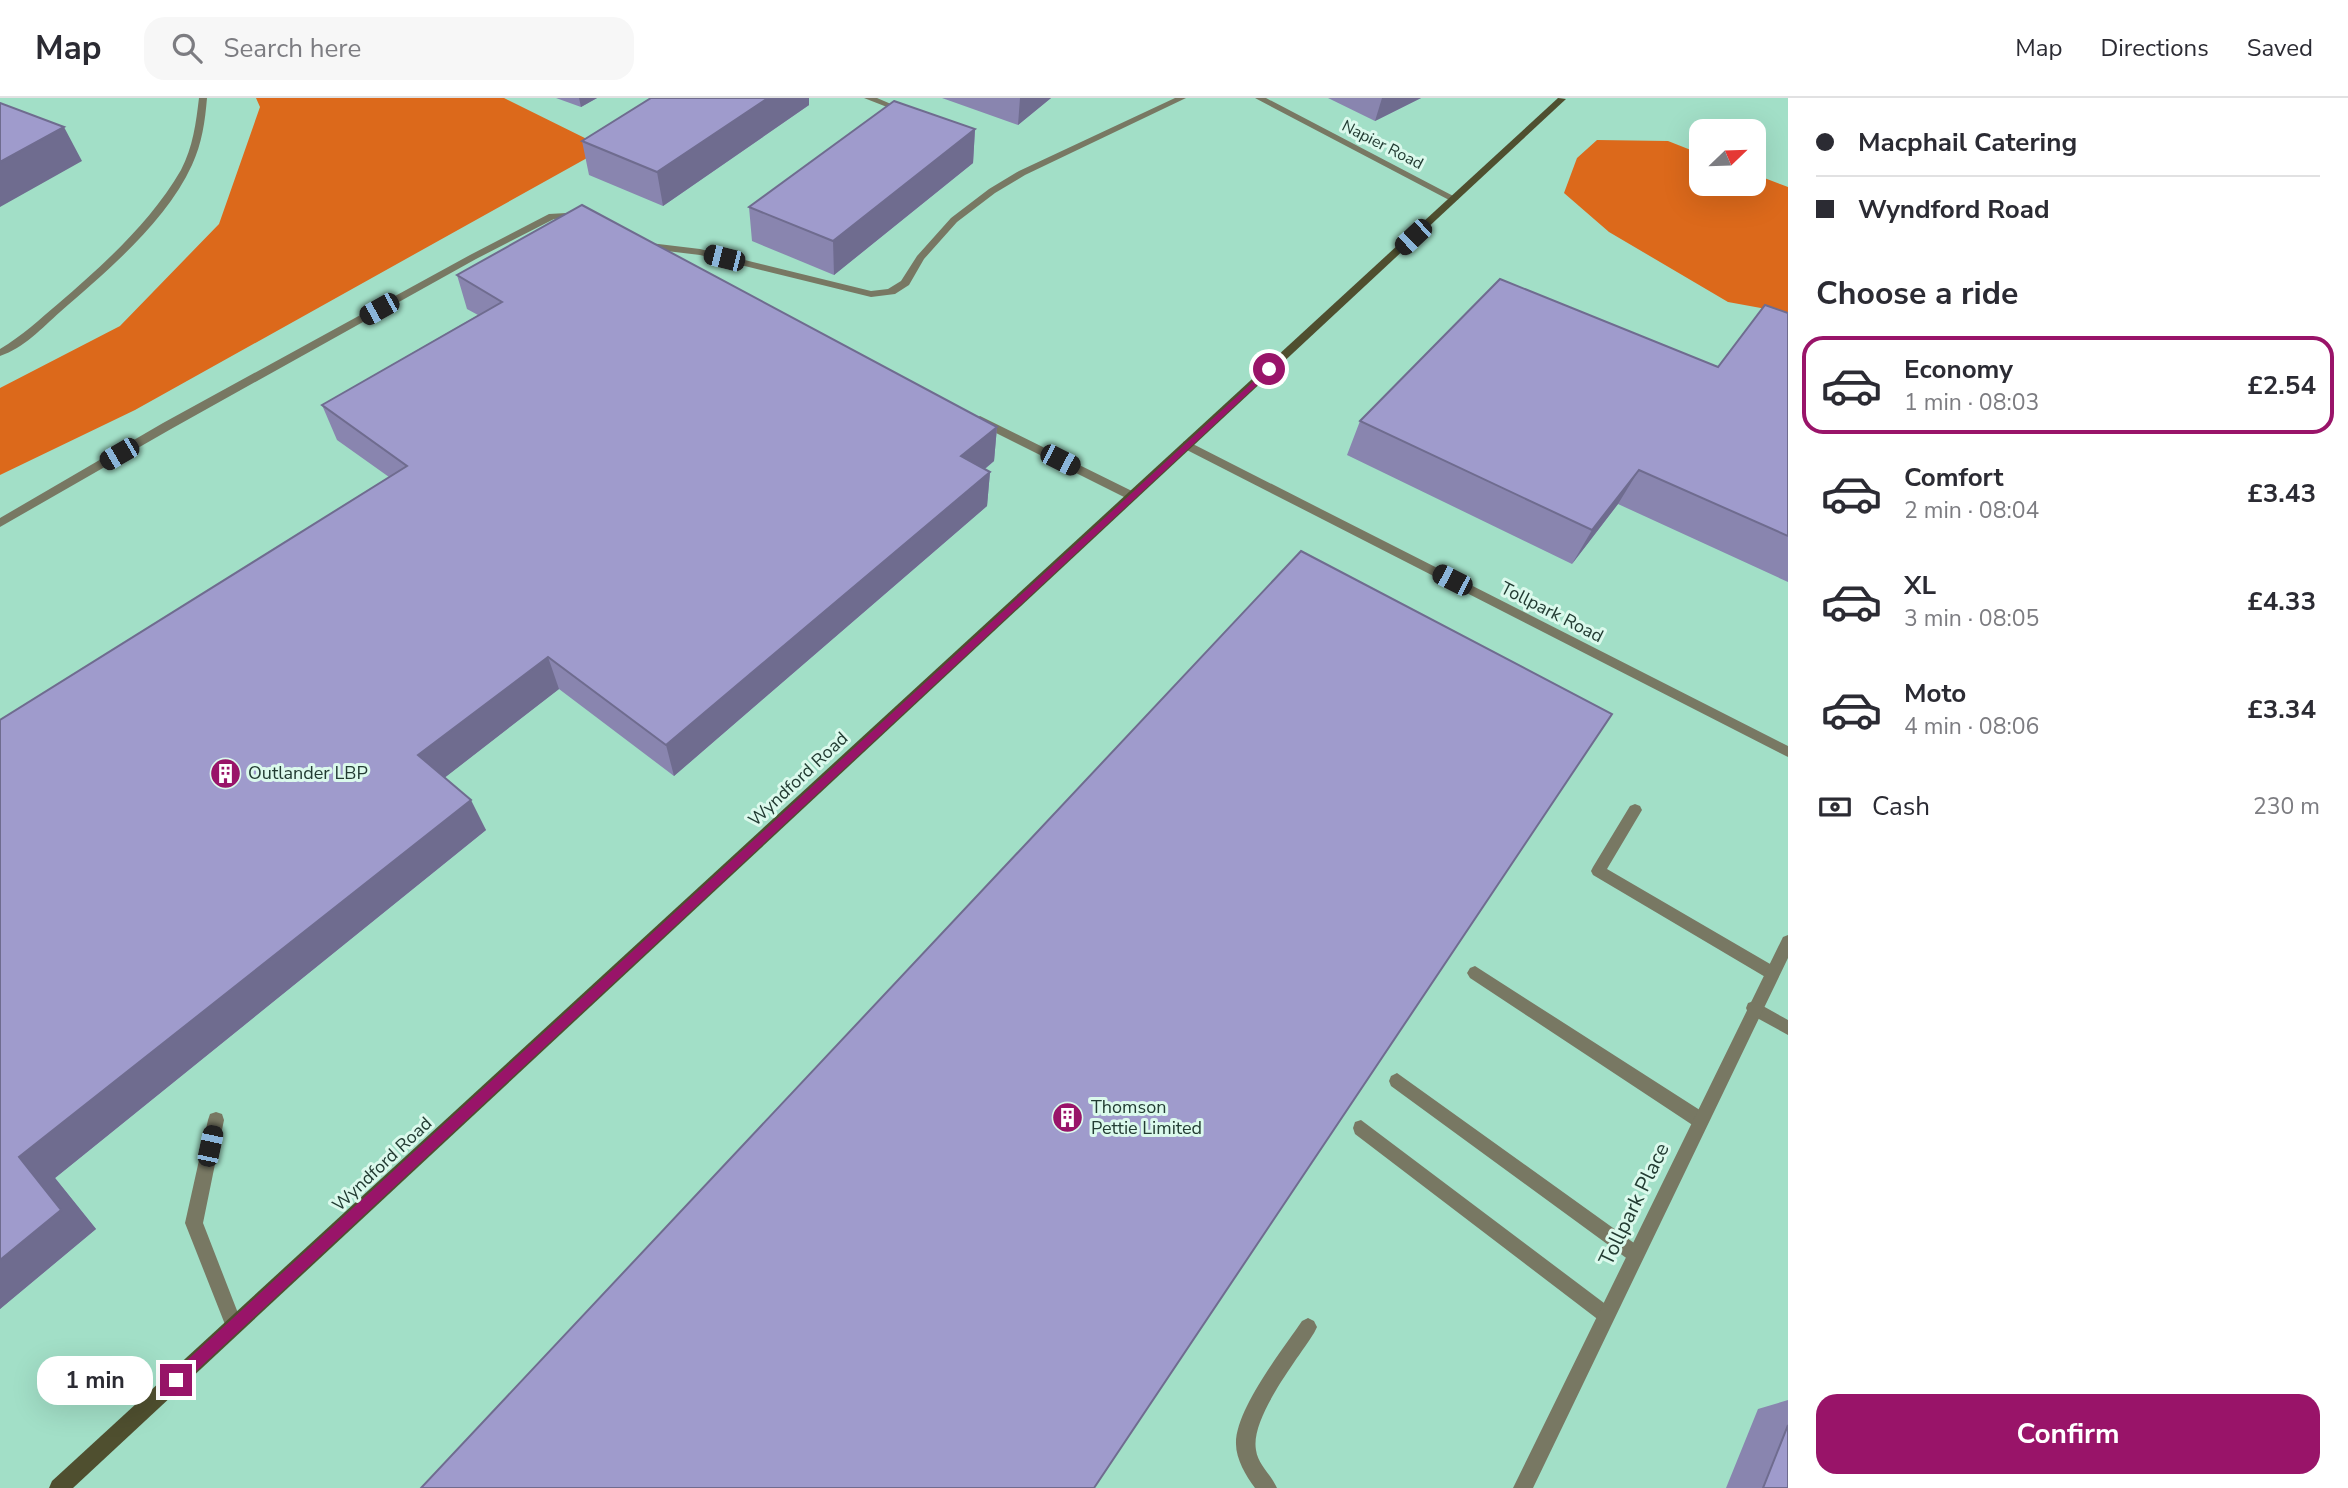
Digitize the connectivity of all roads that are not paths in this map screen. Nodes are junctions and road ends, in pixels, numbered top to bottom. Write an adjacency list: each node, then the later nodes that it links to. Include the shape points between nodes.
1 (202, 98): 12 (street, via 204,112 186,172 141,233 21,341)
2 (868, 98): 6 (street)
3 (1182, 98): 10 (street, via 992,191 954,220 920,258 905,283 891,292 871,294 700,252)
4 (1259, 98): 7 (street, Napier Road)
5 (1563, 99): 7 (street, Wyndford Road)
6 (887, 104)
7 (1454, 199): 14 (street, Wyndford Road)
8 (593, 215): 16 (street, via 552,216 473,257)
9 (638, 240): 10 (street)
10 (650, 246): 11 (street)
11 (674, 259)
12 (0, 353)
13 (970, 415): 15 (street)
14 (1187, 445): 15 (street, Wyndford Road); 17 (street, Tollpark Road)
15 (1132, 496): 30 (street, Wyndford Road)
16 (0, 523)
17 (1788, 752)
18 (1635, 810): 21 (street, via 1598,871)
19 (1788, 942): 21 (street, Tollpark Place)
20 (1475, 973): 26 (street)
21 (1772, 973): 22 (street, Tollpark Place)
22 (1754, 1008): 23 (street); 26 (street, Tollpark Place)
23 (1788, 1028)
24 (1397, 1081): 28 (street)
25 (216, 1120): 30 (street, via 194,1223)
26 (1700, 1120): 28 (street, Tollpark Place)
27 (1361, 1128): 29 (street)
28 (1635, 1254): 29 (street, Tollpark Place)
29 (1606, 1315): 34 (street, Tollpark Place)
30 (234, 1326): 32 (street, Wyndford Road)
31 (1308, 1327): 33 (street, via 1245,1434 1247,1455)
32 (59, 1488)
33 (1267, 1488)
34 (1523, 1488)

